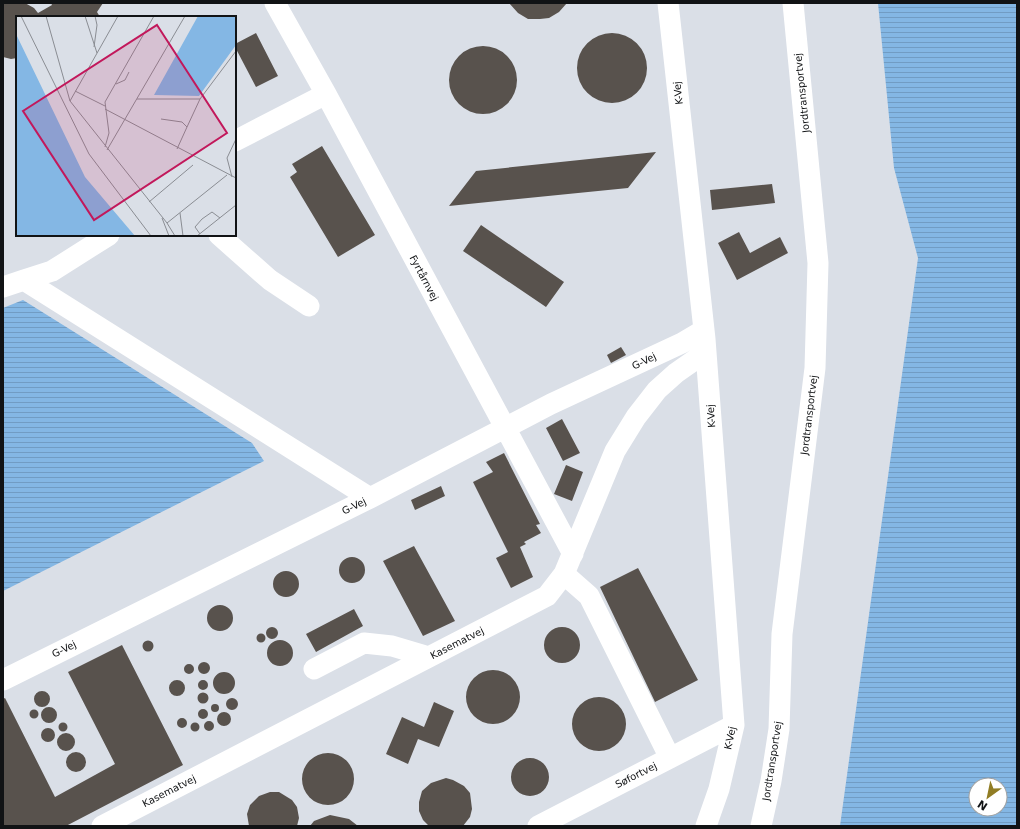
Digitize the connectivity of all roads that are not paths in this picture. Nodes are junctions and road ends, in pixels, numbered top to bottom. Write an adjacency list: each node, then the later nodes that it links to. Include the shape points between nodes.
1 (275, 3): 4 (lane, Fyrtårnvej)
2 (668, 3): 11 (lane, K-Vej)
3 (793, 3): 25 (lane, Jordtransportvej, via 818,263 815,368 782,634 779,729)
4 (326, 94): 5 (lane); 13 (lane, Fyrtårnvej)
5 (236, 140)
6 (107, 236): 8 (lane, via 52,271)
7 (219, 236): 10 (lane, via 270,280)
8 (24, 280): 9 (lane); 14 (lane)
9 (3, 288)
10 (309, 306)
11 (704, 330): 12 (lane, K-Vej); 13 (lane, G-Vej)
12 (706, 352): 15 (lane, Kasematvej, via 657,390 636,417 615,451); 20 (lane, K-Vej)
13 (504, 428): 14 (lane, G-Vej); 15 (lane, Fyrtårnvej)
14 (370, 498): 19 (lane, G-Vej)
15 (573, 554): 16 (lane, Kasematvej)
16 (564, 574): 17 (lane, Kasematvej, via 547,596); 21 (lane, via 589,596)
17 (429, 657): 18 (lane, via 398,648 364,643); 22 (lane, Kasematvej)
18 (314, 669)
19 (3, 680)
20 (734, 725): 21 (lane, Søfortvej); 24 (lane, K-Vej, via 719,789)
21 (670, 758): 23 (lane, Søfortvej)
22 (102, 826)
23 (538, 826)
24 (706, 826)
25 (761, 826)

